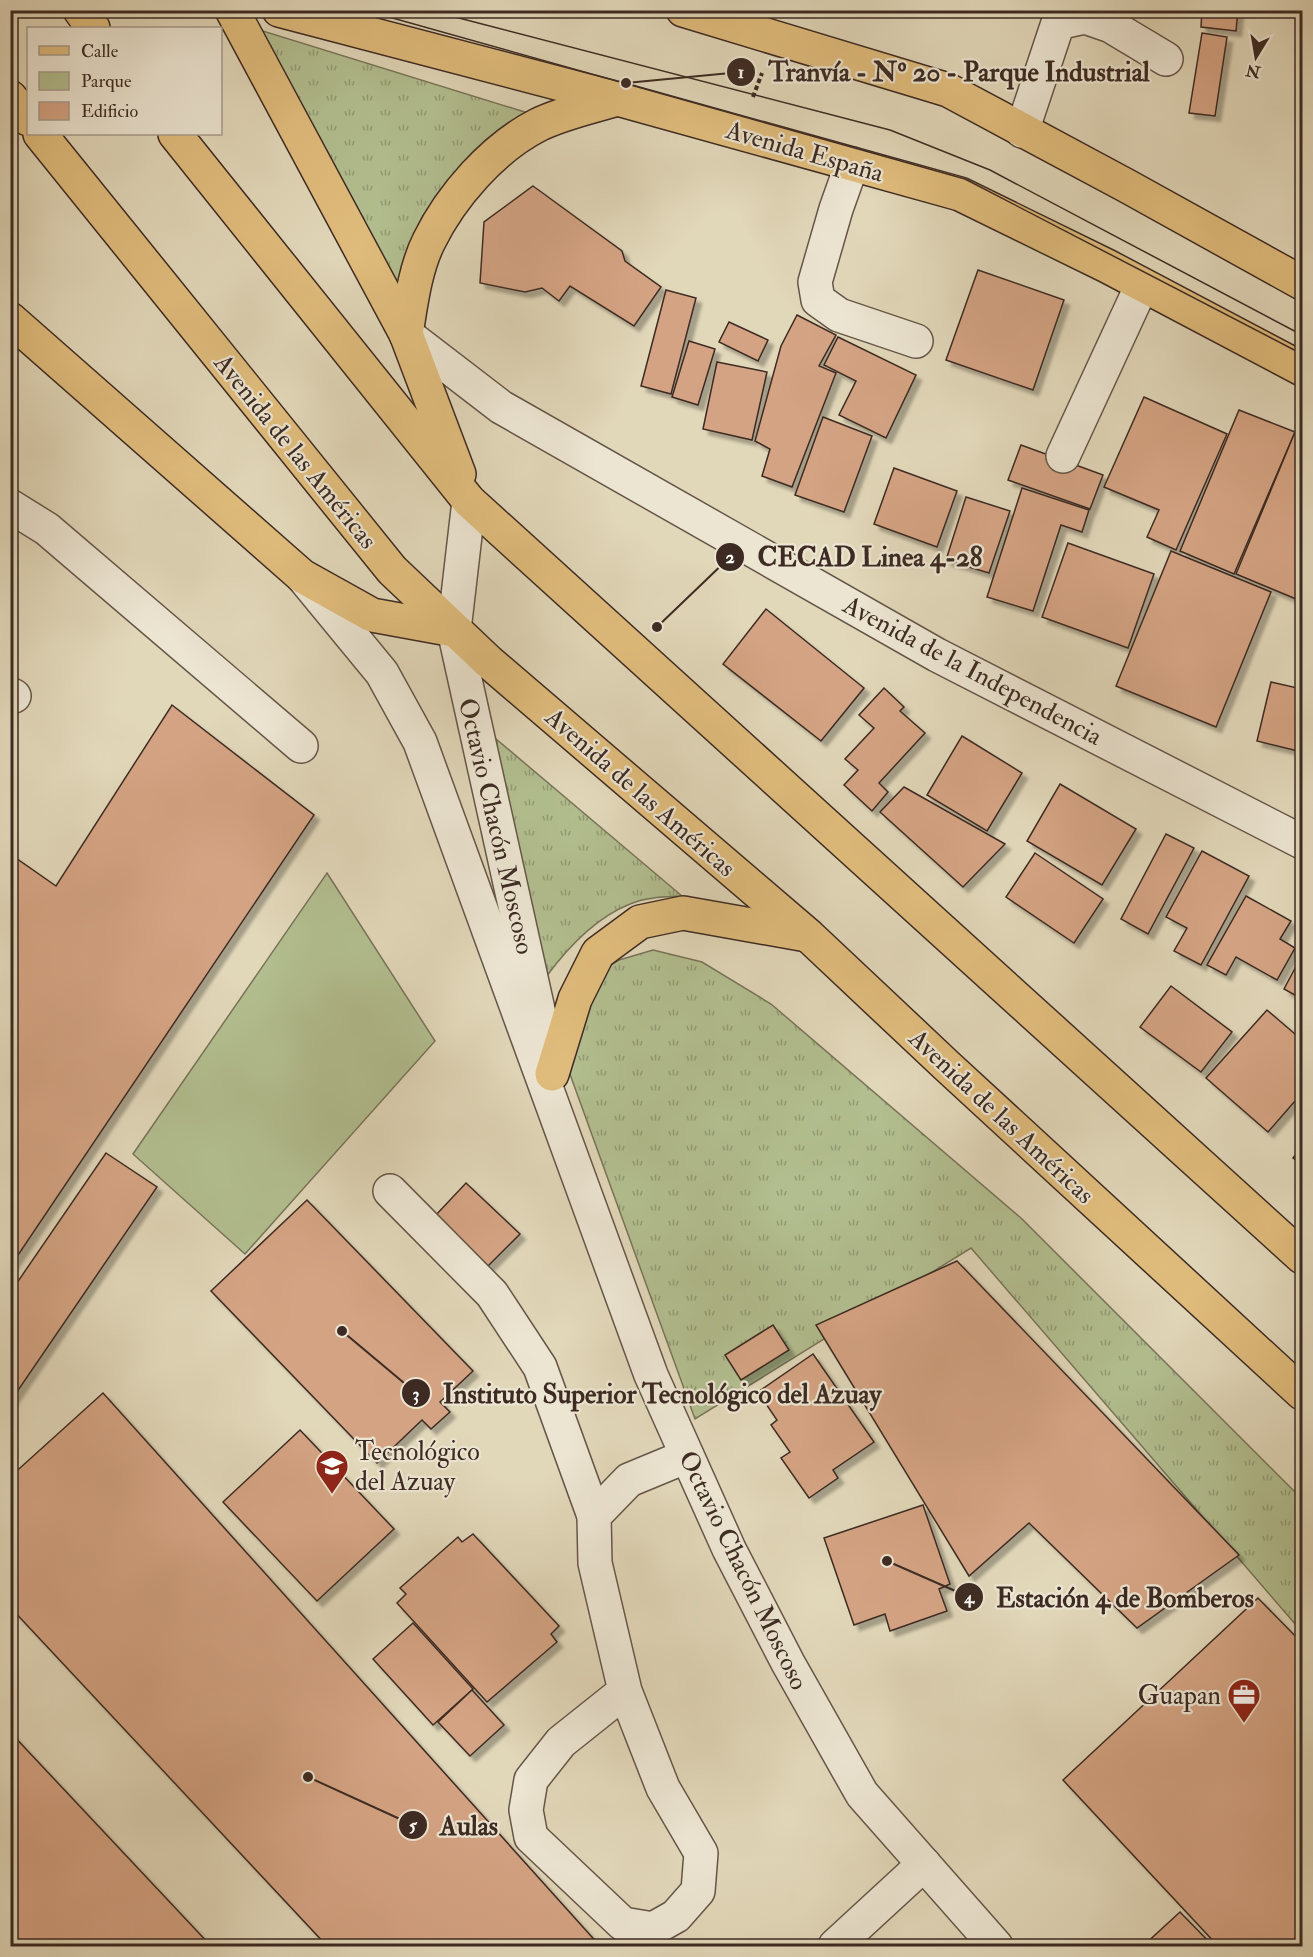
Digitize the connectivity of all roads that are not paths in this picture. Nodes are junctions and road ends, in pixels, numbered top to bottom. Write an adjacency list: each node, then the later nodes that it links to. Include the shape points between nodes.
1 (80, 10): 5 (main road)
2 (232, 10): 17 (main road)
3 (279, 10): 8 (main road, Avenida España)
4 (683, 10): 10 (main road, via 948,90)
5 (92, 27)
6 (1166, 59): 10 (street, via 1111,26 1085,17 1058,23)
7 (10, 97): 9 (main road)
8 (618, 99): 13 (main road, Avenida España); 17 (main road, via 538,126 484,165 455,199 429,241 414,285)
9 (27, 118)
10 (1022, 131): 14 (main road)
11 (41, 135): 24 (main road, Avenida de las Américas, via 392,570)
12 (176, 135): 21 (main road)
13 (852, 164): 15 (main road, Avenida España, via 960,194); 18 (street, via 815,282 818,300 839,315)
14 (1302, 283)
15 (1142, 285): 19 (main road, Avenida España); 20 (street)
16 (10, 319): 23 (main road)
17 (406, 334): 21 (main road); 26 (street, Avenida de la Independencia, via 501,407 916,643)
18 (916, 341)
19 (1302, 369)
20 (1062, 456)
21 (469, 501): 24 (street, Octavio Chacón Moscoso); 31 (main road)
22 (10, 506): 25 (street, via 47,529)
23 (302, 576): 24 (main road, via 372,615); 29 (street, Octavio Chacón Moscoso, via 382,673 420,742)
24 (454, 630): 27 (main road, Avenida de las Américas); 28 (street, Octavio Chacón Moscoso)
25 (301, 746)
26 (1302, 842)
27 (810, 936): 28 (main road, via 683,913 640,922 598,953 575,999); 32 (main road, Avenida de las Américas)
28 (552, 1074): 29 (street, Octavio Chacón Moscoso)
29 (569, 1149): 33 (street, Octavio Chacón Moscoso, via 651,1375)
30 (390, 1191): 34 (street, via 492,1294 540,1367)
31 (1302, 1257)
32 (1302, 1393)
33 (687, 1456): 34 (street, via 629,1480); 36 (street, Octavio Chacón Moscoso, via 777,1642 862,1794)
34 (594, 1516): 35 (street, via 595,1563)
35 (625, 1691): 35 (street, via 663,1788 700,1853 698,1891 676,1916 653,1929 623,1924 531,1837 526,1810 531,1780 561,1742)
36 (924, 1864): 37 (street); 38 (street, Octavio Chacón Moscoso)
37 (835, 1947)
38 (996, 1947)

